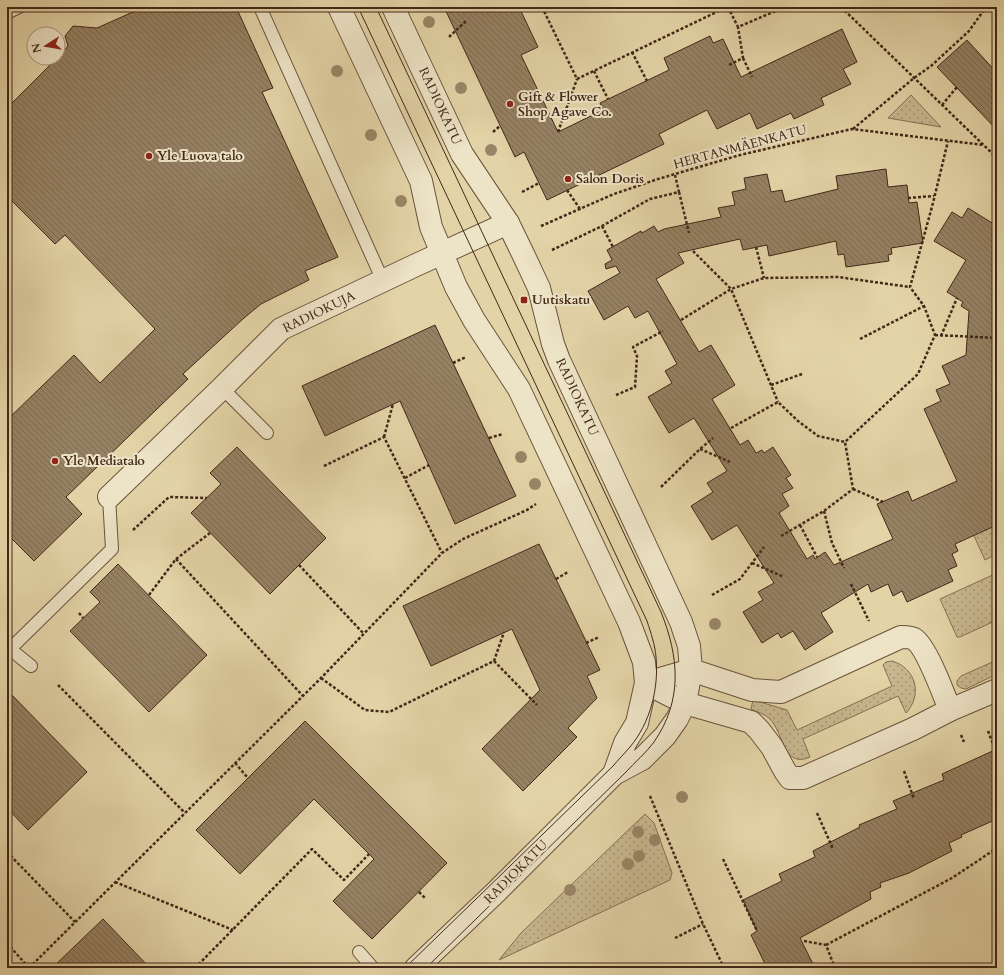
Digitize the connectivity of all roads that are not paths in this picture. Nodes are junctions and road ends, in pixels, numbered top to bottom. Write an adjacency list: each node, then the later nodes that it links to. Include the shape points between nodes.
1 (19, 7): 5 (lane)
2 (260, 7): 8 (lane)
3 (339, 7): 7 (street, RADIOKATU, via 421,181 431,228)
4 (393, 7): 6 (street, RADIOKATU, via 462,154)
5 (7, 13)
6 (508, 223): 7 (street, RADIOKUJA); 14 (street, RADIOKATU, via 539,288 559,360 681,622 689,646)
7 (441, 254): 8 (street, RADIOKUJA); 15 (street, RADIOKATU, via 474,320 519,389 629,622 644,662)
8 (383, 281): 9 (street, RADIOKUJA, via 282,329)
9 (222, 388): 10 (lane); 11 (street, RADIOKUJA)
10 (267, 433)
11 (109, 497): 12 (lane, via 112,549)
12 (8, 650): 13 (lane)
13 (31, 666)
14 (691, 670): 15 (street); 17 (street, RADIOKATU); 18 (street, via 752,690 781,692 901,637 913,638 920,645 932,668)
15 (646, 683): 17 (street); 19 (street, RADIOKATU, via 637,723 625,743)
16 (997, 690): 18 (street)
17 (685, 703): 18 (street, via 751,722 772,747 790,778 803,778 817,773); 19 (street, RADIOKATU, via 665,736 642,759)
18 (950, 710)
19 (614, 774): 22 (street, RADIOKATU)
20 (358, 952): 21 (lane)
21 (372, 968)
22 (416, 968)

